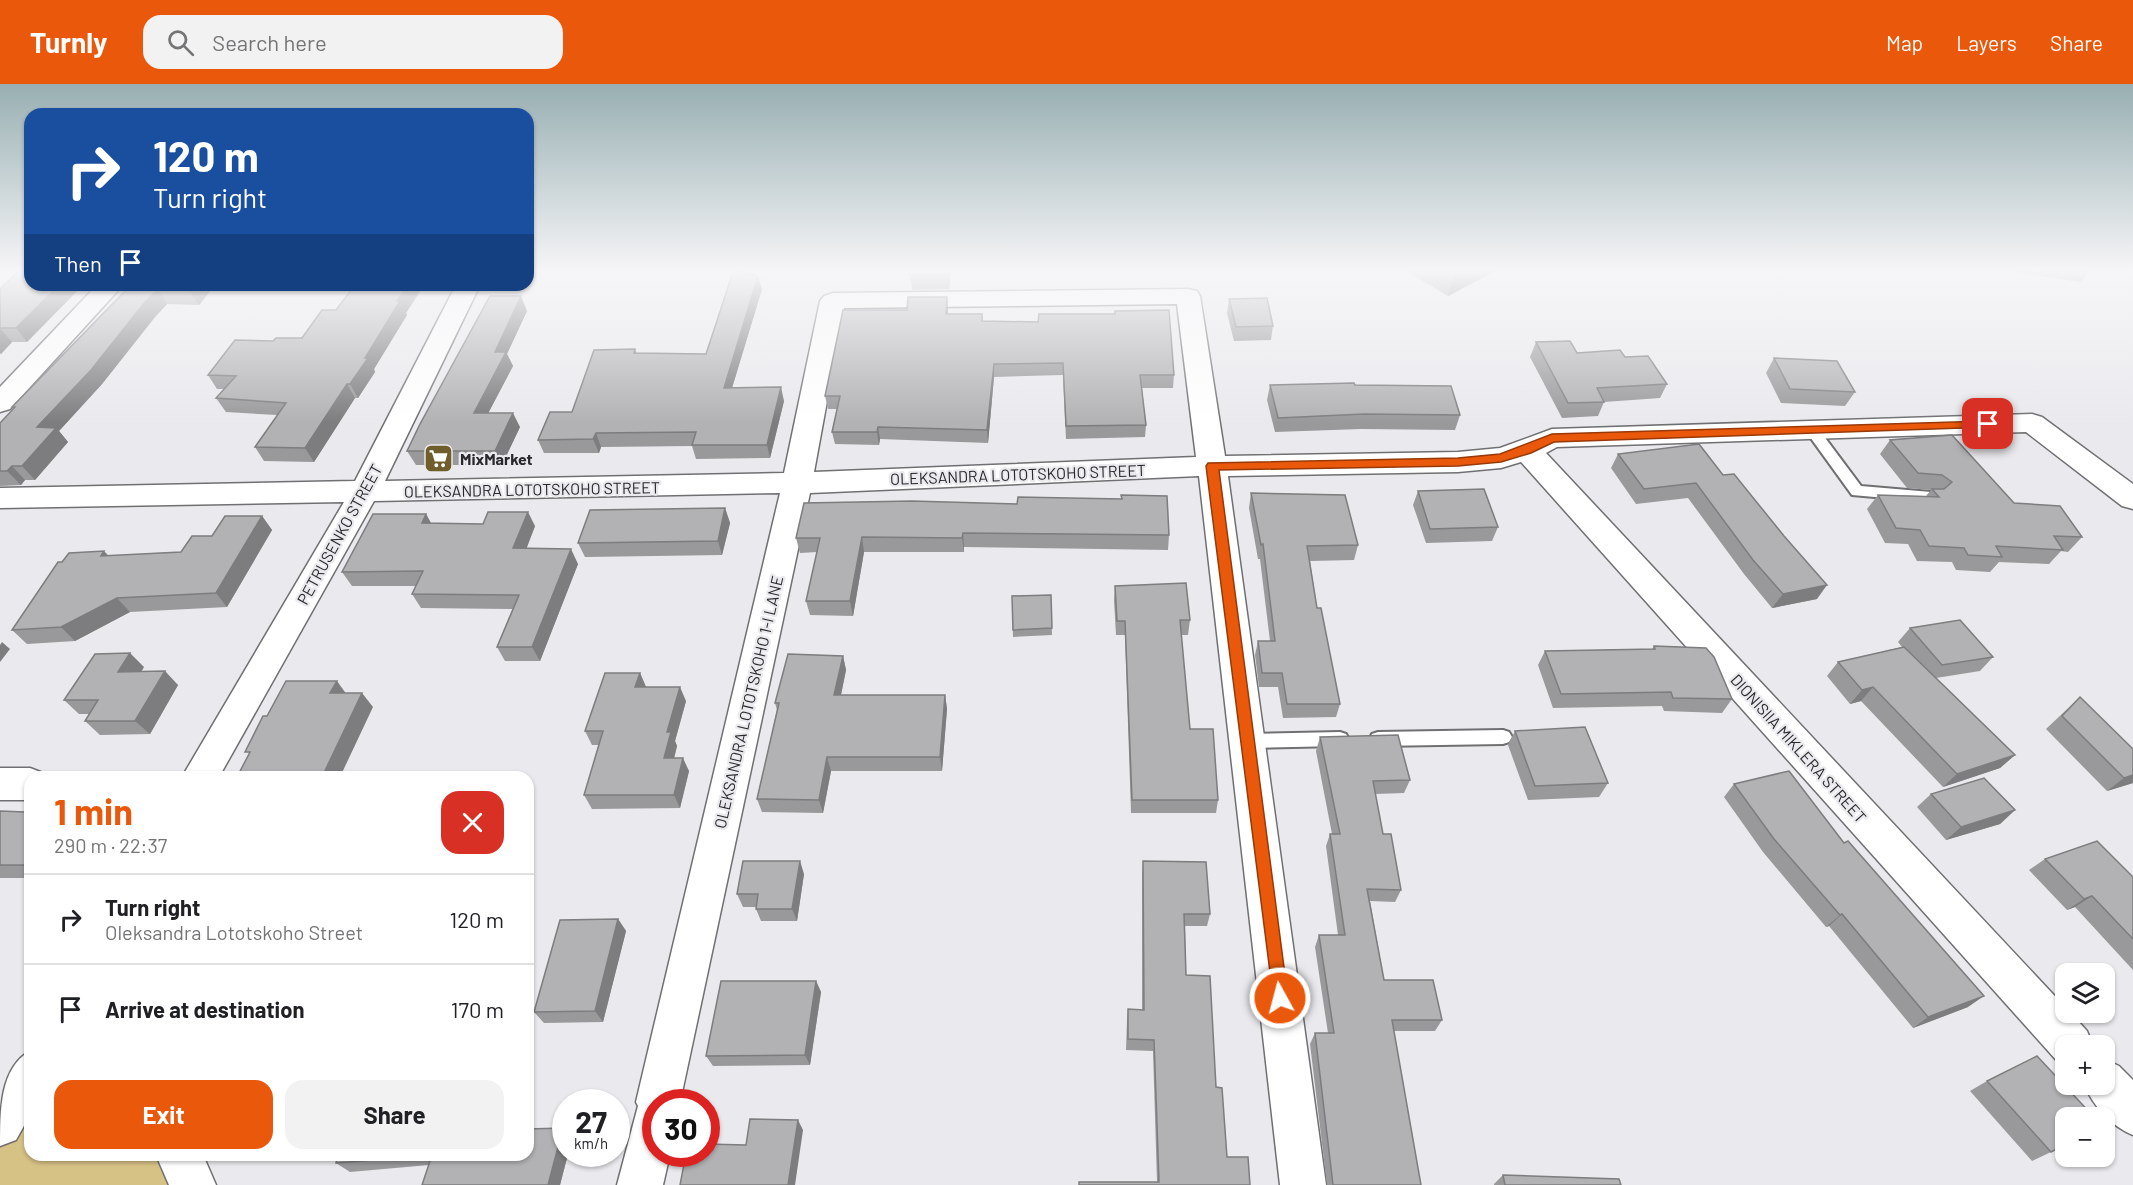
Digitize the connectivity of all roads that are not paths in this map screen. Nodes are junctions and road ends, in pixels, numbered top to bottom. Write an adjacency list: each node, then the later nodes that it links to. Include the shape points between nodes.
1 (78, 320): 5 (street)
2 (450, 320): 10 (street, PETRUSENKO STREET)
3 (829, 320): 9 (street, OLEKSANDRA LOTOTSKOHO 1-I LANE)
4 (1191, 320): 8 (street, OLEKSANDRA LOTOTSKOHO 1-I LANE)
5 (0, 403)
6 (1812, 430): 7 (street, OLEKSANDRA LOTOTSKOHO STREET, via 1552,438); 11 (lane, via 1857,491); 13 (street, OLEKSANDRA LOTOTSKOHO STREET, via 2032,423)
7 (1527, 450): 8 (street, OLEKSANDRA LOTOTSKOHO STREET, via 1501,458 1458,462); 19 (street, DIONISIIA MIKLERA STREET)
8 (1212, 466): 9 (street, OLEKSANDRA LOTOTSKOHO STREET); 15 (street)
9 (798, 483): 10 (street, OLEKSANDRA LOTOTSKOHO STREET); 21 (street, OLEKSANDRA LOTOTSKOHO 1-I LANE)
10 (364, 493): 12 (street, OLEKSANDRA LOTOTSKOHO STREET); 16 (street, PETRUSENKO STREET)
11 (1931, 497)
12 (0, 498)
13 (2133, 499)
14 (1503, 737): 15 (lane)
15 (1248, 741): 29 (street)
16 (203, 771)
17 (0, 784): 18 (street)
18 (24, 784)
19 (2062, 1035)
20 (24, 1083): 24 (street)
21 (661, 1089)
22 (2115, 1094): 23 (street)
23 (2133, 1113)
24 (0, 1124)
25 (182, 1161): 27 (street)
26 (644, 1167): 28 (street)
27 (193, 1185)
28 (640, 1185)
29 (1303, 1185)

